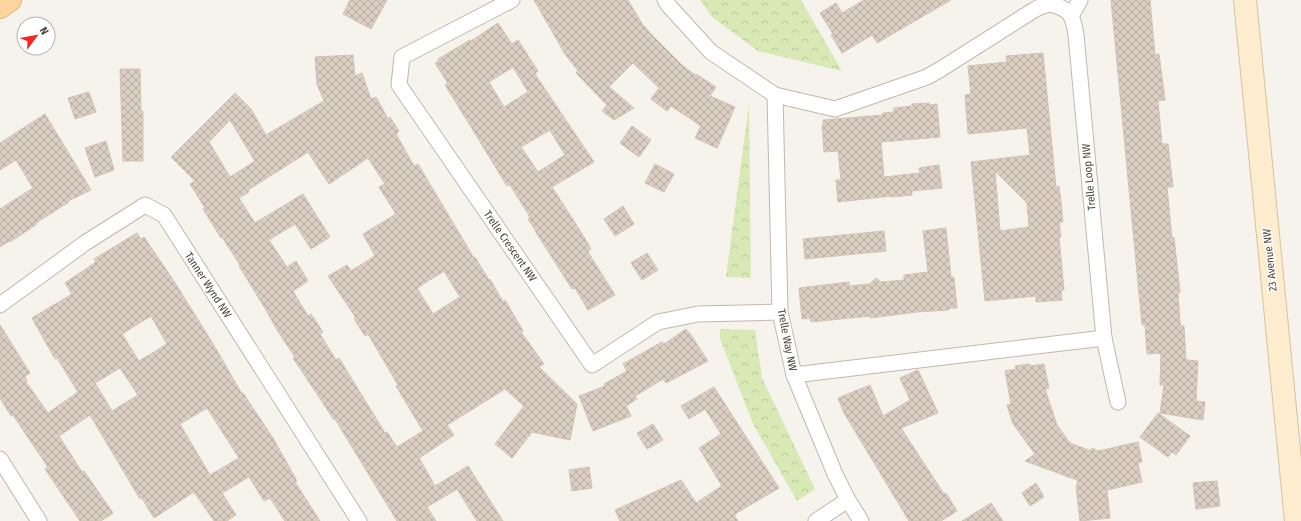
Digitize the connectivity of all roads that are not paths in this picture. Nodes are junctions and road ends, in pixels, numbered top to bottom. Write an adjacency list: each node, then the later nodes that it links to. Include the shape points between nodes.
1 (10, 0): 7 (main road)
2 (512, 0): 12 (street, Trelle Crescent NW, via 402,57 399,85 592,365 658,322 698,314)
3 (665, 0): 9 (street, via 711,52)
4 (1080, 0): 8 (street)
5 (1245, 0): 11 (main road, 23 Avenue NW)
6 (1046, 2): 8 (street, via 1065,10); 9 (street, via 927,77 835,109)
7 (0, 6)
8 (1071, 16): 13 (street, Trelle Loop NW, via 1076,35)
9 (775, 95): 12 (street, Trelle Way NW)
10 (0, 305): 20 (street, Tanner Wynd NW, via 85,243 145,205 164,215)
11 (1275, 308): 16 (main road); 23 (main road, 23 Avenue NW)
12 (780, 312): 14 (street, Trelle Way NW)
13 (1104, 338): 14 (street); 15 (street, Trelle Loop NW)
14 (794, 374): 18 (street, Trelle Way NW)
15 (1118, 402)
16 (1301, 444)
17 (0, 459): 19 (street)
18 (848, 500): 21 (street); 22 (street, Trelle Way NW)
19 (39, 521)
20 (359, 521)
21 (816, 521)
22 (861, 521)
23 (1296, 521)

